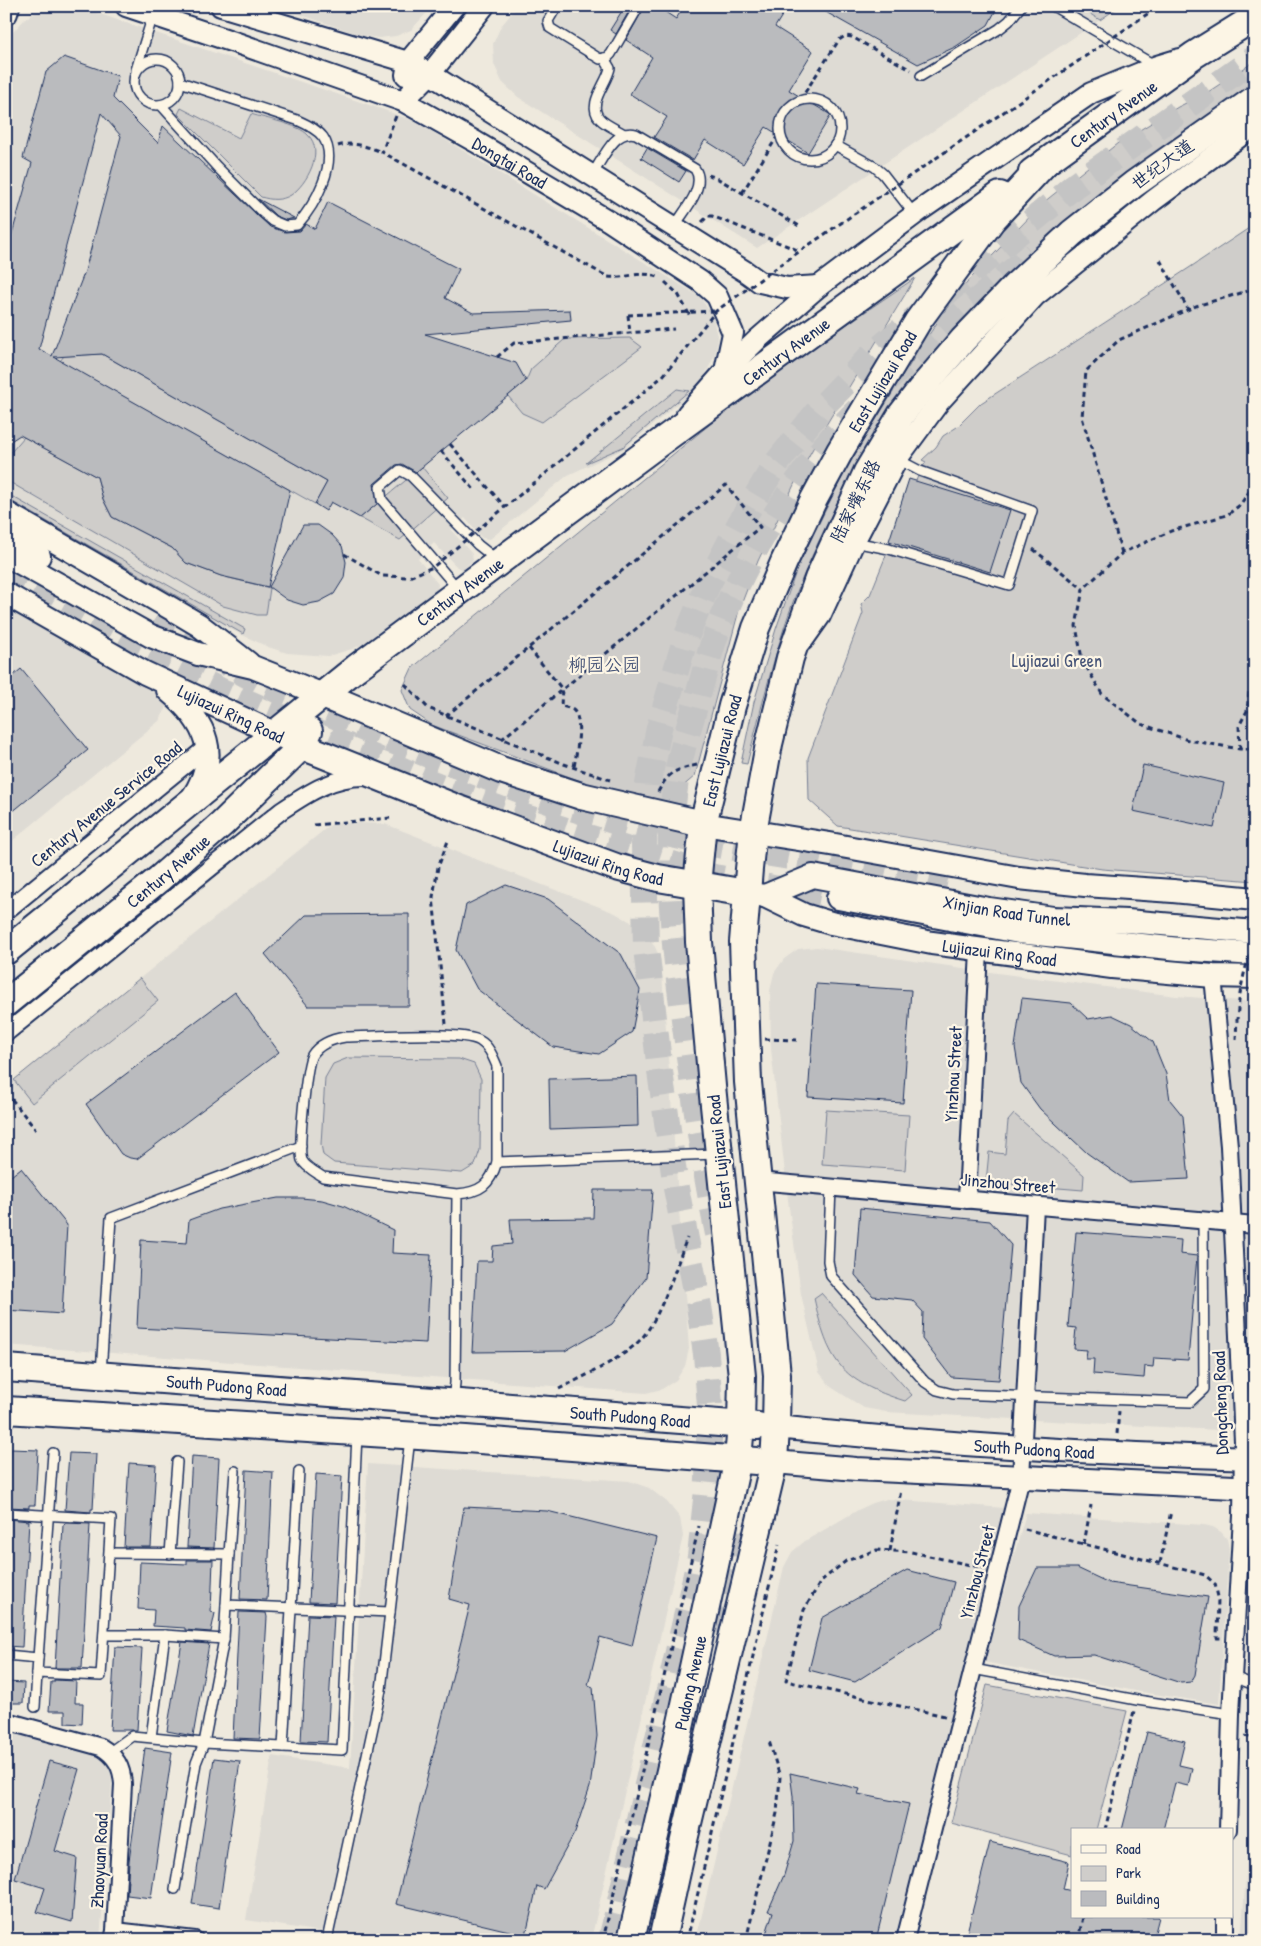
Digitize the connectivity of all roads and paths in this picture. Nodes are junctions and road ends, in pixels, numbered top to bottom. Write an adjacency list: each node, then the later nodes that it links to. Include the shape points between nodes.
1 (8, 6): 12 (main road)
2 (126, 6): 13 (street, Dongtai Road)
3 (221, 6): 18 (street, Dongtai Road)
4 (454, 6): 18 (street)
5 (484, 6): 20 (street)
6 (557, 6): 17 (lane, via 548,21 550,28)
7 (639, 6): 17 (lane, via 611,54)
8 (1022, 6): 21 (lane, via 999,28)
9 (1052, 6): 19 (lane)
10 (1159, 6): 44 (path, bridge)
11 (1255, 11): 16 (street)
12 (6, 13)
13 (153, 15): 23 (lane); 26 (street, Dongtai Road)
14 (1255, 17): 16 (main road, Century Avenue)
15 (1255, 23): 38 (main road, Century Avenue)
16 (1194, 55): 19 (street); 34 (main road, Century Avenue)
17 (604, 58): 30 (lane, via 610,68 596,99 595,110 600,119)
18 (408, 62): 20 (street, Dongtai Road); 26 (street)
19 (1157, 66): 39 (street, via 1091,93)
20 (430, 74): 26 (street); 36 (street, Dongtai Road)
21 (921, 76): 25 (path, via 845,36 839,40)
22 (180, 82): 23 (lane, via 174,67 156,59 141,65); 27 (lane, via 175,97); 32 (lane, via 311,126 323,137)
23 (133, 83): 27 (lane, via 139,98 153,106)
24 (1255, 99): 43 (main road, 世纪大道, via 1134,184)
25 (800, 100): 29 (lane, via 784,113); 31 (lane, via 820,100 836,112 840,132)
26 (402, 102): 33 (path); 54 (street, Dongtai Road, via 609,221 700,281 717,296 733,333)
27 (161, 105): 32 (lane, via 262,212 285,226 297,225 306,215 326,174)
28 (1255, 125): 58 (street, via 1154,200 1035,296 939,402)
29 (780, 132): 31 (lane, via 788,149 805,158 824,156); 37 (path)
30 (624, 134): 35 (lane, via 636,134 695,169); 36 (lane, via 614,142)
31 (835, 145): 39 (lane, via 875,167)
32 (328, 149): 33 (path, via 343,144)
33 (382, 152): 50 (path, via 608,277 648,273 659,277 678,294)
34 (1046, 162): 38 (main road, East Lujiazui Road); 55 (main road, Century Avenue)
35 (698, 174): 37 (path, via 715,177); 41 (lane, via 696,192)
36 (592, 176): 41 (street, Dongtai Road)
37 (742, 193): 42 (path)
38 (1014, 196): 97 (main road, East Lujiazui Road, via 992,220 918,321 813,501 756,628 732,706)
39 (915, 215): 46 (street)
40 (702, 222): 44 (path, via 708,216 714,217)
41 (674, 228): 46 (street, Dongtai Road, via 760,282 787,288)
42 (801, 228)
43 (1072, 233): 75 (main road, 陆家嘴东路, via 962,340 901,416 867,472 848,512 818,579)
44 (800, 251): 49 (path, bridge)
45 (1160, 260): 48 (path)
46 (819, 286): 54 (street)
47 (1255, 289): 48 (path)
48 (1188, 309): 66 (path, via 1118,340 1086,370 1082,417)
49 (716, 311): 52 (path, bridge, via 628,315); 61 (path, bridge, via 663,376)
50 (690, 316)
51 (674, 330): 52 (path)
52 (630, 333): 53 (path, via 514,344)
53 (497, 357)
54 (723, 373): 55 (street, Dongtai Road)
55 (666, 438): 69 (main road, Century Avenue)
56 (450, 444): 61 (path)
57 (441, 451): 60 (path)
58 (897, 459): 64 (lane, via 920,471 1032,511); 65 (street)
59 (1255, 483): 66 (path, via 1240,505 1227,514 1171,531)
60 (476, 492)
61 (505, 507): 67 (path, bridge, via 433,567 409,577 382,576)
62 (6, 513): 76 (main road, via 179,613)
63 (6, 537): 73 (main road)
64 (1023, 541): 65 (lane, via 1009,585); 70 (path)
65 (854, 542): 75 (street, via 820,616)
66 (1122, 553): 70 (path)
67 (344, 554)
68 (6, 555): 76 (main road, via 151,636 198,654)
69 (499, 562): 71 (main road, Century Avenue); 71 (lane, via 478,545 411,476 400,470 380,487 382,500)
70 (1083, 589): 87 (path, via 1076,626 1082,659 1102,694 1141,724 1188,740)
71 (460, 591): 81 (main road, Century Avenue)
72 (7, 595): 77 (main road, Lujiazui Ring Road)
73 (154, 620)
74 (529, 648): 80 (path); 80 (path, via 726,485 760,528); 82 (path)
75 (790, 658): 98 (main road, 陆家嘴东路, via 769,744)
76 (253, 667): 81 (main road)
77 (145, 673): 83 (main road, Lujiazui Ring Road); 86 (main road, via 190,713 201,728)
78 (1255, 683): 87 (path, via 1249,692 1248,711 1239,726)
79 (405, 684): 82 (path, via 428,708)
80 (562, 688): 84 (path); 90 (path, via 562,706 573,710 578,719)
81 (323, 695): 83 (main road, Century Avenue); 85 (main road, Century Avenue); 97 (main road, via 501,770 581,796)
82 (446, 716): 84 (path)
83 (275, 734): 85 (main road, Lujiazui Ring Road); 94 (main road, Century Avenue)
84 (502, 738): 90 (path)
85 (302, 746): 92 (main road, Lujiazui Ring Road); 114 (main road, Century Avenue, via 222,824)
86 (207, 747): 94 (main road, via 204,778); 105 (street, Century Avenue Service Road)
87 (1240, 749): 88 (path)
88 (1255, 749)
89 (699, 765): 93 (path, via 681,769 665,778)
90 (574, 767): 91 (path)
91 (611, 780)
92 (388, 781): 100 (main road, Lujiazui Ring Road, via 616,867); 115 (street, via 352,776 335,780 287,807)
93 (656, 795)
94 (190, 802): 110 (main road, Century Avenue)
95 (390, 818): 96 (path)
96 (314, 824)
97 (703, 824): 98 (main road); 100 (main road, East Lujiazui Road)
98 (754, 832): 102 (main road, East Lujiazui Road); 104 (main road, via 1019,878)
99 (448, 841): 116 (path, via 438,867 433,897)
100 (697, 885): 102 (main road, Lujiazui Ring Road); 123 (main road, East Lujiazui Road)
101 (946, 889): 106 (main road, via 1087,910)
102 (756, 895): 107 (main road, Xinjian Road Tunnel, via 813,876 989,910 1053,918); 109 (main road, Lujiazui Ring Road, via 831,923); 125 (main road, East Lujiazui Road, via 743,942 748,1072)
103 (838, 898): 111 (main road, Lujiazui Ring Road, via 1019,932)
104 (1255, 899)
105 (6, 910)
106 (1255, 918)
107 (1255, 932)
108 (1255, 942): 119 (path, bridge, via 1241,985)
109 (979, 950): 112 (main road, Lujiazui Ring Road); 128 (street, Yinzhou Street)
110 (6, 951)
111 (1255, 954)
112 (1213, 976): 113 (main road, Lujiazui Ring Road); 131 (street, Dongcheng Road)
113 (1255, 977)
114 (6, 1003)
115 (6, 1033)
116 (447, 1035): 122 (lane, via 345,1037 332,1039 321,1046 312,1056 308,1068); 124 (lane, via 480,1040 491,1052 497,1066)
117 (765, 1040): 118 (path)
118 (800, 1040)
119 (1236, 1040)
120 (6, 1092): 121 (path)
121 (36, 1130)
122 (301, 1146): 127 (lane, via 302,1160 323,1177); 135 (lane, via 111,1218)
123 (720, 1154): 124 (lane); 141 (main road, East Lujiazui Road, via 742,1376)
124 (497, 1162): 127 (lane, via 485,1186 472,1193)
125 (757, 1181): 126 (street, Jinzhou Street); 142 (main road, East Lujiazui Road, via 776,1376)
126 (831, 1188): 128 (street, Jinzhou Street); 137 (lane, via 830,1276 925,1382 937,1390 953,1394)
127 (457, 1194): 139 (lane)
128 (967, 1200): 129 (street, Jinzhou Street)
129 (1035, 1206): 130 (street, Jinzhou Street); 137 (street, Yinzhou Street)
130 (1203, 1221): 131 (street, Jinzhou Street); 138 (lane, via 1204,1389 1190,1402)
131 (1233, 1224): 132 (street, Jinzhou Street); 148 (street, Dongcheng Road)
132 (1255, 1225)
133 (687, 1238): 136 (path, via 661,1305 645,1335 618,1358)
134 (6, 1368): 135 (main road, South Pudong Road)
135 (101, 1376): 139 (main road, South Pudong Road)
136 (556, 1391)
137 (1026, 1395): 138 (lane); 146 (street, Yinzhou Street)
138 (1120, 1400): 144 (path)
139 (453, 1403): 141 (main road, South Pudong Road)
140 (6, 1410): 143 (main road, South Pudong Road)
141 (741, 1425): 142 (main road, South Pudong Road); 149 (main road, Pudong Avenue)
142 (776, 1427): 146 (main road, South Pudong Road); 151 (main road, Pudong Avenue)
143 (357, 1432): 145 (main road, South Pudong Road); 173 (lane)
144 (1117, 1434)
145 (411, 1436): 149 (main road, South Pudong Road); 174 (lane)
146 (1023, 1448): 148 (main road, South Pudong Road); 154 (street, Yinzhou Street)
147 (53, 1453): 160 (lane)
148 (1249, 1458): 155 (street, Dongcheng Road)
149 (738, 1459): 151 (main road, South Pudong Road); 204 (main road, Pudong Avenue)
150 (177, 1462): 167 (lane)
151 (774, 1462): 154 (main road, South Pudong Road); 205 (main road, Pudong Avenue)
152 (299, 1471): 172 (lane)
153 (235, 1472): 168 (lane)
154 (1021, 1478): 155 (main road, South Pudong Road); 162 (street, Yinzhou Street)
155 (1248, 1488): 178 (street, Dongcheng Road, via 1242,1516)
156 (900, 1490): 165 (path)
157 (1091, 1505): 164 (path)
158 (1171, 1511): 169 (path)
159 (6, 1513): 160 (lane)
160 (48, 1515): 166 (lane, via 111,1519); 180 (lane)
161 (699, 1526): 203 (path, Pudong Avenue)
162 (1010, 1526): 164 (path); 170 (street, Yinzhou Street)
163 (779, 1544): 206 (path)
164 (1084, 1544): 169 (path)
165 (890, 1550): 170 (path); 188 (path, via 877,1550 846,1561 821,1581 804,1610 786,1681)
166 (110, 1553): 167 (lane); 175 (lane)
167 (170, 1554): 168 (lane)
168 (229, 1554): 171 (lane)
169 (1160, 1564): 178 (path, via 1205,1575 1216,1584 1217,1638)
170 (998, 1572): 181 (street, Yinzhou Street)
171 (226, 1605): 172 (lane); 177 (lane)
172 (292, 1609): 173 (lane); 193 (lane)
173 (349, 1611): 174 (lane); 193 (lane, via 342,1750)
174 (390, 1612): 202 (lane, via 381,1690)
175 (104, 1635): 176 (lane); 182 (lane, via 101,1676)
176 (164, 1635): 177 (lane); 190 (lane)
177 (224, 1639): 192 (lane)
178 (1235, 1640): 183 (street, Dongcheng Road)
179 (6, 1655): 180 (lane)
180 (38, 1658): 182 (lane)
181 (973, 1669): 185 (lane); 188 (street, Yinzhou Street)
182 (37, 1673): 186 (lane)
183 (1233, 1677): 184 (lane); 187 (street, Dongcheng Road)
184 (1255, 1685)
185 (1137, 1700): 187 (lane); 195 (path)
186 (35, 1707)
187 (1231, 1714): 196 (street, Dongcheng Road)
188 (960, 1720): 208 (street, Yinzhou Street)
189 (6, 1721): 194 (street)
190 (151, 1737): 192 (lane); 194 (lane, via 132,1736)
191 (769, 1740): 207 (path, via 780,1777 777,1813)
192 (204, 1743): 193 (lane); 197 (lane, via 196,1763)
193 (283, 1747)
194 (110, 1752): 200 (street, Zhaoyuan Road, via 122,1771 123,1784)
195 (1105, 1828)
196 (1228, 1828)
197 (175, 1888)
198 (1083, 1918): 209 (path)
199 (1226, 1918): 210 (street)
200 (114, 1935): 201 (street)
201 (195, 1940)
202 (327, 1940)
203 (603, 1940)
204 (631, 1940)
205 (662, 1940)
206 (687, 1940)
207 (746, 1940)
208 (905, 1940)
209 (1078, 1940)
210 (1225, 1940)

